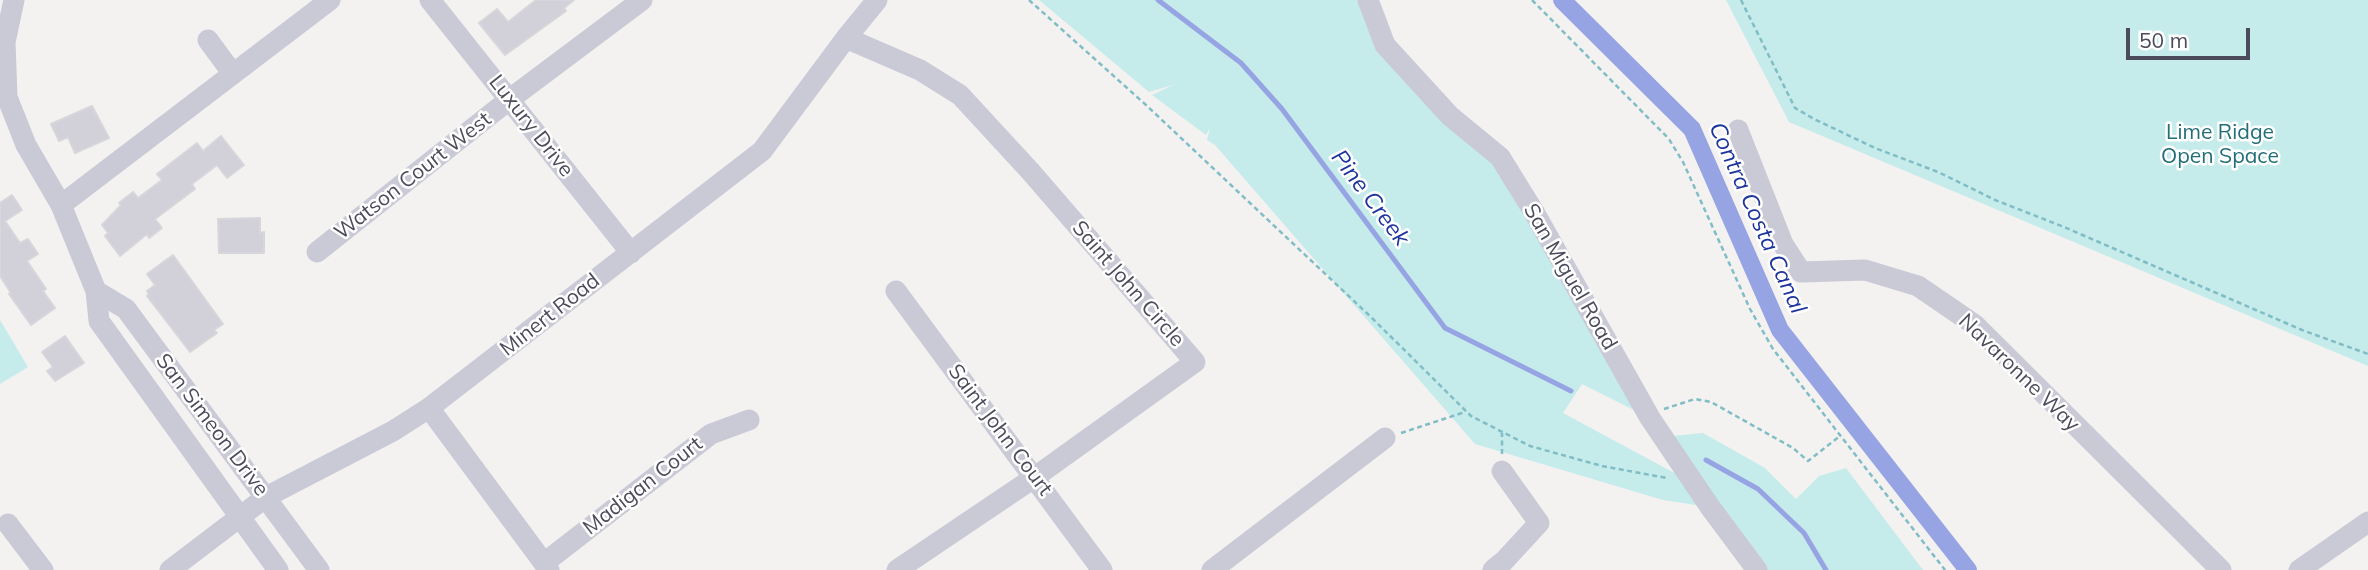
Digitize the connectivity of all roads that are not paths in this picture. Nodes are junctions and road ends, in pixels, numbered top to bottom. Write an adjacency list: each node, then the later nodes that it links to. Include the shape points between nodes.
1 (14, 0): 12 (street, San Simeon Drive, via 5,42 7,97 26,145)
2 (330, 0): 9 (street)
3 (430, 0): 10 (street, Luxury Drive)
4 (642, 0): 10 (street, Watson Court West)
5 (877, 0): 7 (street, Minert Road)
6 (1368, 0): 35 (street, San Miguel Road, via 1385,45 1450,116 1500,157 1650,418)
7 (846, 38): 14 (street, Minert Road, via 762,151); 21 (street, Saint John Circle, via 920,70 960,95 1195,362)
8 (208, 40): 9 (street)
9 (233, 74): 12 (street)
10 (510, 99): 13 (street, Watson Court West); 14 (street, Luxury Drive)
11 (1738, 130): 36 (street, Navaronne Way, via 1783,244 1801,272 1866,270 1918,286 1975,326)
12 (61, 205): 15 (street, San Simeon Drive)
13 (317, 252)
14 (631, 253): 17 (street, Minert Road)
15 (96, 291): 22 (street, San Simeon Drive, via 126,309); 23 (street, San Simeon Drive, via 99,321)
16 (897, 291): 21 (street, Saint John Court)
17 (429, 408): 22 (street, Minert Road); 26 (street)
18 (749, 419): 26 (street, Madigan Court, via 711,434)
19 (1385, 438): 33 (street)
20 (1502, 471): 34 (street, via 1539,523)
21 (1035, 477): 31 (street, Saint John Circle); 32 (street, Saint John Court)
22 (266, 497): 23 (street, Minert Road); 30 (street, San Simeon Drive)
23 (239, 517): 28 (street, Minert Road); 29 (street, San Simeon Drive)
24 (2368, 522): 37 (street)
25 (8, 524): 27 (street)
26 (546, 566)
27 (43, 570)
28 (170, 570)
29 (278, 570)
30 (319, 570)
31 (897, 570)
32 (1102, 570)
33 (1212, 570)
34 (1493, 570)
35 (1757, 570)
36 (2221, 570)
37 (2299, 570)

